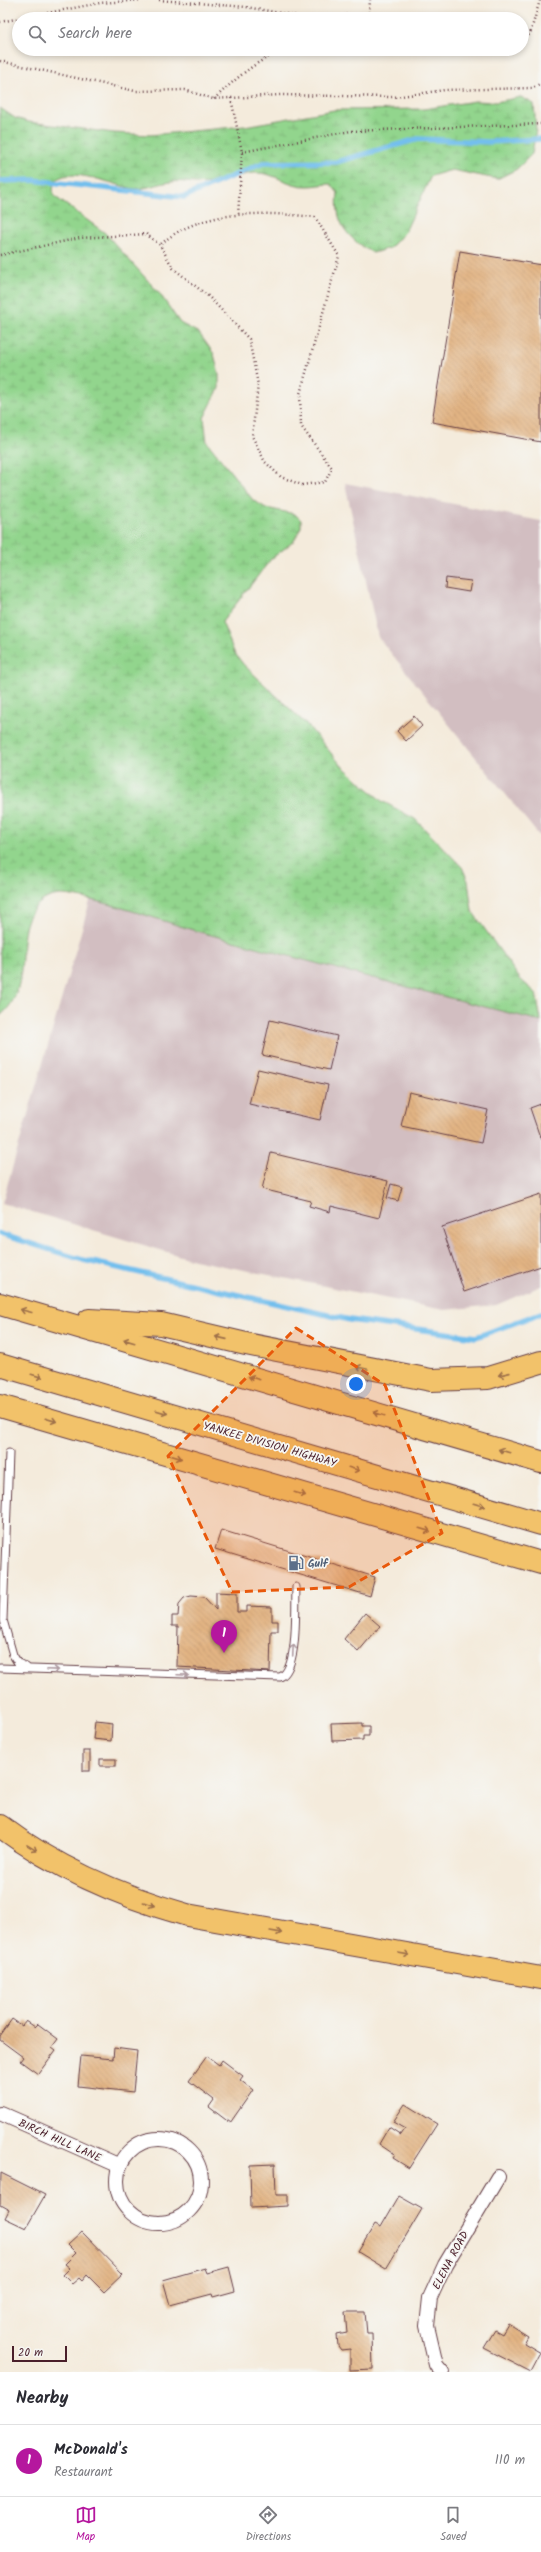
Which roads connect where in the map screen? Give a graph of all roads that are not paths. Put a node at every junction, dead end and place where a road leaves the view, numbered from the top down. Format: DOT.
graph roads {
  1 [pos="0,1304"];
  2 [pos="53,1318"];
  3 [pos="541,1362"];
  4 [pos="0,1365"];
  5 [pos="0,1406"];
  6 [pos="9,1453"];
  7 [pos="541,1462"];
  8 [pos="541,1524"];
  9 [pos="541,1563"];
  10 [pos="296,1587"];
  11 [pos="0,1668"];
  12 [pos="32,1669"];
  13 [pos="0,1826"];
  14 [pos="541,1978"];
  15 [pos="0,2113"];
  16 [pos="120,2166"];
  17 [pos="498,2177"];
  18 [pos="442,2372"];
  2 -- 1 [label="highway, one-way"];
  3 -- 2 [label="highway, one-way"];
  7 -- 2 [label="highway, one-way"];
  4 -- 8 [label="highway, YANKEE DIVISION HIGHWAY, one-way"];
  5 -- 9 [label="highway, one-way"];
  6 -- 12 [label="lane"];
  12 -- 10 [label="lane, one-way"];
  11 -- 12 [label="lane"];
  13 -- 14 [label="highway, one-way"];
  15 -- 16 [label="street, BIRCH HILL LANE"];
  16 -- 16 [label="street"];
  17 -- 18 [label="street, ELENA ROAD"];
}
